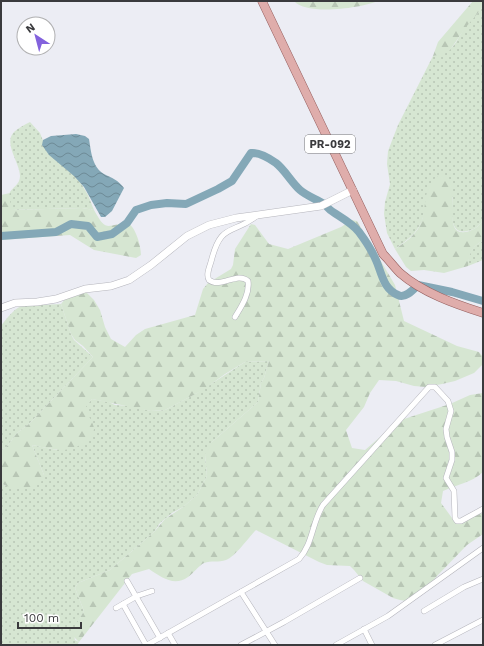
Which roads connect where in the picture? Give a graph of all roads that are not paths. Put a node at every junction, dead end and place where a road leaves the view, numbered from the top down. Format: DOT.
graph roads {
  1 [pos="262,1"];
  2 [pos="353,190"];
  3 [pos="259,215"];
  4 [pos="1,308"];
  5 [pos="483,313"];
  6 [pos="235,317"];
  7 [pos="483,509"];
  8 [pos="483,548"];
  9 [pos="360,578"];
  10 [pos="483,579"];
  11 [pos="127,581"];
  12 [pos="152,591"];
  13 [pos="241,592"];
  14 [pos="137,596"];
  15 [pos="123,604"];
  16 [pos="116,608"];
  17 [pos="424,611"];
  18 [pos="483,620"];
  19 [pos="364,629"];
  20 [pos="266,631"];
  21 [pos="168,633"];
  22 [pos="160,638"];
  23 [pos="146,645"];
  24 [pos="174,645"];
  25 [pos="241,645"];
  26 [pos="275,645"];
  27 [pos="336,645"];
  28 [pos="372,645"];
  29 [pos="435,645"];
  1 -- 2 [label="main road, PR-092"];
  2 -- 3 [label="street"];
  2 -- 5 [label="main road, PR-092"];
  3 -- 4 [label="street"];
  3 -- 6 [label="street"];
  7 -- 13 [label="street"];
  8 -- 19 [label="street"];
  9 -- 20 [label="street"];
  10 -- 17 [label="street"];
  11 -- 14 [label="street"];
  12 -- 14 [label="street"];
  13 -- 20 [label="street"];
  13 -- 21 [label="street"];
  14 -- 15 [label="street"];
  14 -- 22 [label="street"];
  15 -- 16 [label="street"];
  15 -- 23 [label="street"];
  18 -- 29 [label="street"];
  19 -- 27 [label="street"];
  19 -- 28 [label="street"];
  20 -- 25 [label="street"];
  20 -- 26 [label="street"];
  21 -- 22 [label="street"];
  21 -- 24 [label="street"];
  22 -- 23 [label="street"];
}
